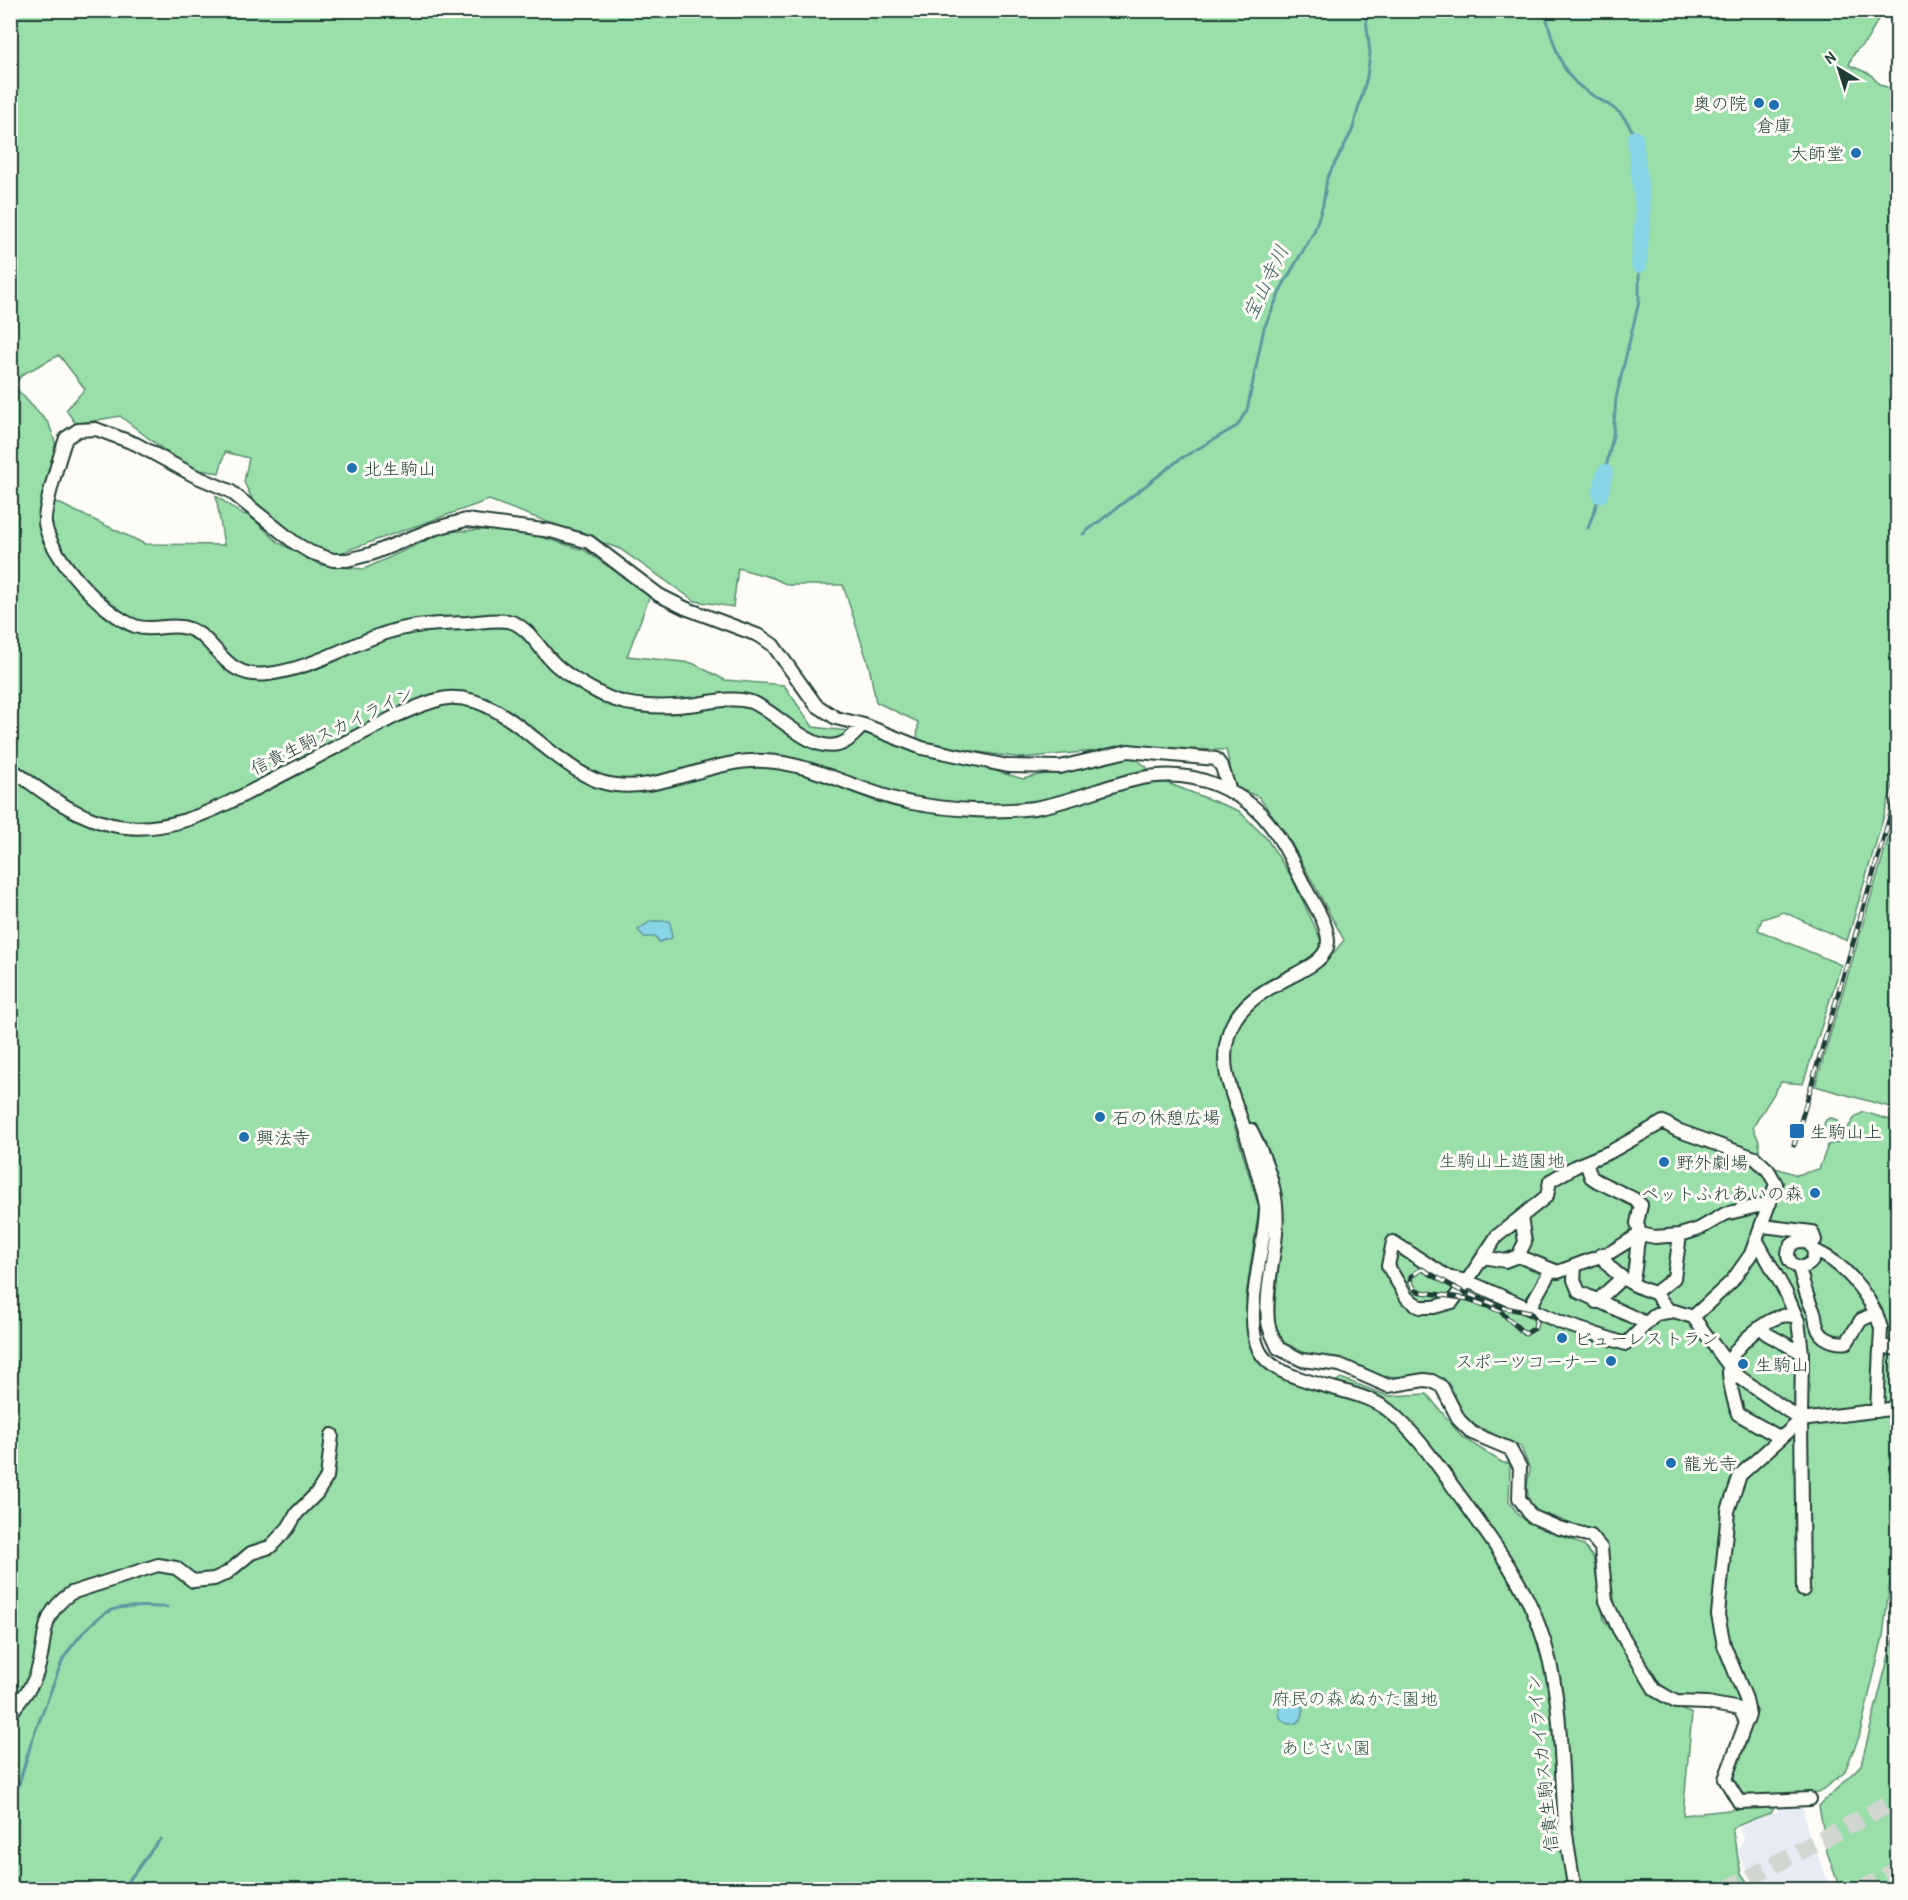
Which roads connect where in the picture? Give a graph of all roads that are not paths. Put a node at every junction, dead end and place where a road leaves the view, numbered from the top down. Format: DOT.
graph roads {
  1 [pos="864,725"];
  2 [pos="10,768"];
  3 [pos="1230,791"];
  4 [pos="1243,1124"];
  5 [pos="1586,1162"];
  6 [pos="1770,1203"];
  7 [pos="1521,1217"];
  8 [pos="1763,1226"];
  9 [pos="1640,1234"];
  10 [pos="1680,1235"];
  11 [pos="1757,1241"];
  12 [pos="1812,1247"];
  13 [pos="1601,1255"];
  14 [pos="1518,1256"];
  15 [pos="1484,1257"];
  16 [pos="1575,1267"];
  17 [pos="1799,1267"];
  18 [pos="1551,1270"];
  19 [pos="1627,1280"];
  20 [pos="1467,1281"];
  21 [pos="1655,1293"];
  22 [pos="1596,1302"];
  23 [pos="1530,1307"];
  24 [pos="1670,1312"];
  25 [pos="1876,1313"];
  26 [pos="1796,1316"];
  27 [pos="1693,1317"];
  28 [pos="1646,1323"];
  29 [pos="1762,1327"];
  30 [pos="1880,1346"];
  31 [pos="1898,1349"];
  32 [pos="1802,1353"];
  33 [pos="1729,1366"];
  34 [pos="1898,1402"];
  35 [pos="1877,1405"];
  36 [pos="1898,1408"];
  37 [pos="1801,1420"];
  38 [pos="332,1435"];
  39 [pos="1781,1438"];
  40 [pos="1803,1590"];
  41 [pos="10,1715"];
  42 [pos="1746,1722"];
  43 [pos="1810,1799"];
  44 [pos="1575,1890"];
  1 -- 1 [label="street"];
  1 -- 3 [label="street"];
  2 -- 3 [label="street, 信貴生駒スカイライン"];
  3 -- 4 [label="street, 信貴生駒スカイライン"];
  4 -- 42 [label="street"];
  4 -- 44 [label="street, 信貴生駒スカイライン"];
  5 -- 6 [label="street"];
  5 -- 7 [label="street"];
  5 -- 9 [label="street"];
  6 -- 8 [label="street"];
  6 -- 10 [label="street"];
  7 -- 14 [label="street"];
  7 -- 15 [label="street"];
  8 -- 11 [label="street"];
  8 -- 12 [label="street"];
  9 -- 10 [label="street"];
  9 -- 13 [label="street"];
  9 -- 19 [label="street"];
  10 -- 21 [label="street"];
  11 -- 26 [label="street"];
  11 -- 27 [label="street"];
  12 -- 17 [label="street"];
  12 -- 17 [label="street"];
  12 -- 25 [label="street"];
  13 -- 16 [label="street"];
  13 -- 19 [label="street"];
  14 -- 15 [label="street"];
  14 -- 18 [label="street"];
  15 -- 20 [label="street"];
  16 -- 18 [label="street"];
  16 -- 22 [label="street"];
  17 -- 25 [label="street"];
  18 -- 23 [label="street"];
  19 -- 21 [label="street"];
  19 -- 22 [label="street"];
  20 -- 20 [label="street"];
  20 -- 23 [label="street"];
  21 -- 24 [label="street"];
  22 -- 28 [label="street"];
  23 -- 28 [label="street"];
  24 -- 27 [label="street"];
  24 -- 28 [label="street"];
  25 -- 30 [label="street"];
  26 -- 29 [label="street"];
  26 -- 32 [label="street"];
  27 -- 33 [label="street"];
  29 -- 32 [label="street"];
  29 -- 33 [label="street"];
  30 -- 31 [label="street"];
  30 -- 35 [label="street"];
  32 -- 37 [label="street"];
  33 -- 37 [label="street"];
  33 -- 39 [label="street"];
  34 -- 35 [label="street"];
  35 -- 36 [label="street"];
  35 -- 37 [label="street"];
  37 -- 39 [label="street"];
  37 -- 40 [label="street"];
  38 -- 41 [label="street"];
  39 -- 42 [label="street"];
  42 -- 43 [label="street"];
}
